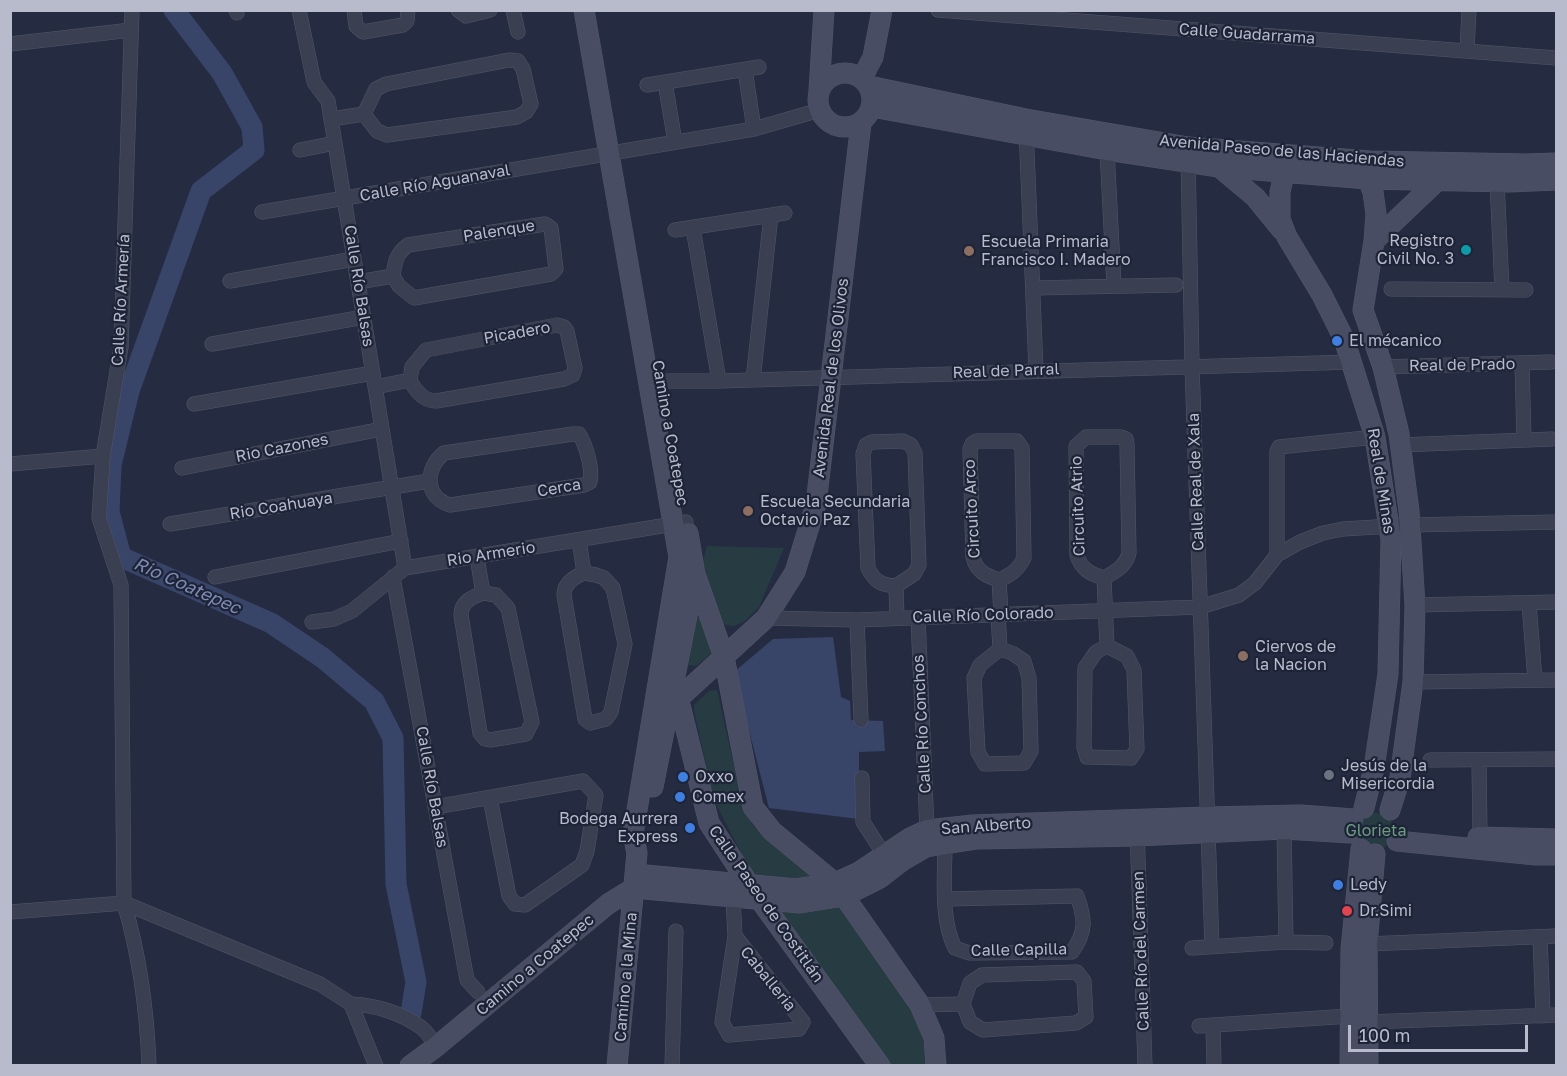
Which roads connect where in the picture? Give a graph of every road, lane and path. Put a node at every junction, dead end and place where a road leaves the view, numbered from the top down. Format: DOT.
graph roads {
  1 [pos="132,10"];
  2 [pos="299,10"];
  3 [pos="354,10"];
  4 [pos="408,10"];
  5 [pos="458,10"];
  6 [pos="490,10"];
  7 [pos="513,10"];
  8 [pos="584,10"];
  9 [pos="596,10"];
  10 [pos="824,10"];
  11 [pos="882,10"];
  12 [pos="938,10"];
  13 [pos="1469,10"];
  14 [pos="131,30"];
  15 [pos="518,32"];
  16 [pos="10,44"];
  17 [pos="1467,51"];
  18 [pos="1557,58"];
  19 [pos="759,67"];
  20 [pos="745,70"];
  21 [pos="665,82"];
  22 [pos="866,82"];
  23 [pos="647,86"];
  24 [pos="819,100"];
  25 [pos="364,114"];
  26 [pos="866,115"];
  27 [pos="331,118"];
  28 [pos="1027,128"];
  29 [pos="754,129"];
  30 [pos="675,142"];
  31 [pos="335,143"];
  32 [pos="300,150"];
  33 [pos="1107,150"];
  34 [pos="614,153"];
  35 [pos="1188,154"];
  36 [pos="1557,163"];
  37 [pos="1287,164"];
  38 [pos="1219,167"];
  39 [pos="1369,170"];
  40 [pos="1557,180"];
  41 [pos="1497,181"];
  42 [pos="1436,182"];
  43 [pos="344,198"];
  44 [pos="262,212"];
  45 [pos="693,228"];
  46 [pos="675,230"];
  47 [pos="1287,237"];
  48 [pos="1374,241"];
  49 [pos="354,259"];
  50 [pos="393,276"];
  51 [pos="230,281"];
  52 [pos="358,282"];
  53 [pos="1176,285"];
  54 [pos="1114,286"];
  55 [pos="1033,288"];
  56 [pos="1392,289"];
  57 [pos="1502,290"];
  58 [pos="1526,290"];
  59 [pos="364,317"];
  60 [pos="212,344"];
  61 [pos="1352,362"];
  62 [pos="1551,362"];
  63 [pos="1522,363"];
  64 [pos="1192,366"];
  65 [pos="1383,367"];
  66 [pos="1036,370"];
  67 [pos="832,377"];
  68 [pos="374,380"];
  69 [pos="410,380"];
  70 [pos="753,380"];
  71 [pos="661,381"];
  72 [pos="719,381"];
  73 [pos="194,404"];
  74 [pos="382,429"];
  75 [pos="1375,437"];
  76 [pos="1524,439"];
  77 [pos="1552,439"];
  78 [pos="1400,445"];
  79 [pos="104,456"];
  80 [pos="10,464"];
  81 [pos="182,468"];
  82 [pos="429,481"];
  83 [pos="392,488"];
  84 [pos="680,522"];
  85 [pos="1557,522"];
  86 [pos="170,524"];
  87 [pos="1409,525"];
  88 [pos="1388,527"];
  89 [pos="579,540"];
  90 [pos="401,541"];
  91 [pos="1277,555"];
  92 [pos="680,556"];
  93 [pos="477,557"];
  94 [pos="405,568"];
  95 [pos="584,573"];
  96 [pos="695,575"];
  97 [pos="215,577"];
  98 [pos="393,577"];
  99 [pos="1104,578"];
  100 [pos="999,580"];
  101 [pos="896,586"];
  102 [pos="483,593"];
  103 [pos="1557,602"];
  104 [pos="1529,603"];
  105 [pos="1415,605"];
  106 [pos="1200,607"];
  107 [pos="1105,610"];
  108 [pos="999,614"];
  109 [pos="918,617"];
  110 [pos="766,618"];
  111 [pos="897,618"];
  112 [pos="857,620"];
  113 [pos="312,622"];
  114 [pos="1107,646"];
  115 [pos="1000,650"];
  116 [pos="724,657"];
  117 [pos="662,660"];
  118 [pos="1534,680"];
  119 [pos="1557,680"];
  120 [pos="1413,682"];
  121 [pos="669,700"];
  122 [pos="861,720"];
  123 [pos="1557,759"];
  124 [pos="1430,760"];
  125 [pos="1479,760"];
  126 [pos="862,777"];
  127 [pos="490,798"];
  128 [pos="435,807"];
  129 [pos="1390,810"];
  130 [pos="1209,825"];
  131 [pos="1137,828"];
  132 [pos="1284,829"];
  133 [pos="927,830"];
  134 [pos="1361,833"];
  135 [pos="1398,835"];
  136 [pos="1480,837"];
  137 [pos="1557,839"];
  138 [pos="945,843"];
  139 [pos="1557,855"];
  140 [pos="885,856"];
  141 [pos="634,881"];
  142 [pos="840,890"];
  143 [pos="756,893"];
  144 [pos="733,898"];
  145 [pos="946,899"];
  146 [pos="124,903"];
  147 [pos="10,912"];
  148 [pos="675,931"];
  149 [pos="735,936"];
  150 [pos="1557,936"];
  151 [pos="1540,937"];
  152 [pos="1286,942"];
  153 [pos="1326,943"];
  154 [pos="1366,944"];
  155 [pos="1212,946"];
  156 [pos="1192,948"];
  157 [pos="478,992"];
  158 [pos="351,1004"];
  159 [pos="963,1004"];
  160 [pos="920,1005"];
  161 [pos="1550,1015"];
  162 [pos="1358,1019"];
  163 [pos="437,1046"];
  164 [pos="149,1065"];
  165 [pos="376,1065"];
  166 [pos="410,1065"];
  167 [pos="617,1065"];
  168 [pos="672,1065"];
  169 [pos="880,1065"];
  170 [pos="936,1065"];
  171 [pos="1145,1065"];
  172 [pos="1214,1065"];
  173 [pos="1350,1065"];
  174 [pos="1368,1065"];
  1 -- 14 [label="street, Calle Río Armería"];
  2 -- 27 [label="street, Calle Río Balsas"];
  3 -- 4 [label="street"];
  5 -- 6 [label="street"];
  7 -- 15 [label="street"];
  8 -- 34 [label="street, Camino a Coatepec"];
  9 -- 34 [label="street, Camino a Coatepec"];
  10 -- 24 [label="street"];
  11 -- 22 [label="street"];
  12 -- 17 [label="street, Calle Guadarrama"];
  13 -- 17 [label="street"];
  14 -- 16 [label="street"];
  14 -- 79 [label="street, Calle Río Armería"];
  17 -- 18 [label="street, Calle Guadarrama"];
  19 -- 20 [label="street"];
  20 -- 21 [label="street"];
  20 -- 29 [label="street"];
  21 -- 23 [label="street"];
  21 -- 30 [label="street"];
  22 -- 24 [label="street"];
  22 -- 26 [label="street"];
  22 -- 28 [label="street, Avenida Paseo de las Haciendas"];
  24 -- 26 [label="street"];
  24 -- 29 [label="street, Calle Río Aguanaval"];
  25 -- 25 [label="street"];
  25 -- 27 [label="street"];
  26 -- 28 [label="street, Avenida Paseo de las Haciendas"];
  26 -- 67 [label="street, Avenida Real de los Olivos"];
  27 -- 31 [label="street, Calle Río Balsas"];
  28 -- 33 [label="street, Avenida Paseo de las Haciendas"];
  28 -- 35 [label="street, Avenida Paseo de las Haciendas"];
  28 -- 55 [label="street"];
  29 -- 30 [label="street, Calle Río Aguanaval"];
  30 -- 34 [label="street, Calle Río Aguanaval"];
  31 -- 32 [label="street"];
  31 -- 43 [label="street, Calle Río Balsas"];
  33 -- 35 [label="street, Avenida Paseo de las Haciendas"];
  33 -- 54 [label="street"];
  34 -- 43 [label="street, Calle Río Aguanaval"];
  34 -- 71 [label="street, Camino a Coatepec"];
  34 -- 84 [label="street, Camino a Coatepec"];
  35 -- 37 [label="street, Avenida Paseo de las Haciendas"];
  35 -- 38 [label="street, Avenida Paseo de las Haciendas"];
  35 -- 64 [label="street, Calle Real de Xala"];
  36 -- 39 [label="street, Avenida Paseo de las Haciendas"];
  37 -- 38 [label="street, Avenida Paseo de las Haciendas"];
  37 -- 39 [label="street, Avenida Paseo de las Haciendas"];
  37 -- 47 [label="street, Real de Minas"];
  38 -- 47 [label="street"];
  39 -- 42 [label="street, Avenida Paseo de las Haciendas"];
  39 -- 48 [label="street, Real de Minas"];
  40 -- 41 [label="street, Avenida Paseo de las Haciendas"];
  41 -- 42 [label="street, Avenida Paseo de las Haciendas"];
  41 -- 57 [label="street"];
  42 -- 48 [label="street"];
  43 -- 44 [label="street, Calle Río Aguanaval"];
  43 -- 49 [label="street, Calle Río Balsas"];
  45 -- 46 [label="street"];
  45 -- 70 [label="street"];
  45 -- 72 [label="street"];
  47 -- 61 [label="street, Real de Minas"];
  48 -- 65 [label="street, Real de Minas"];
  49 -- 51 [label="street"];
  49 -- 52 [label="street, Calle Río Balsas"];
  50 -- 50 [label="street, Palenque"];
  50 -- 52 [label="street"];
  52 -- 59 [label="street, Calle Río Balsas"];
  53 -- 54 [label="street"];
  54 -- 55 [label="street"];
  55 -- 66 [label="street"];
  56 -- 57 [label="street"];
  57 -- 58 [label="street"];
  59 -- 60 [label="street"];
  59 -- 68 [label="street, Calle Río Balsas"];
  61 -- 64 [label="street, Real de Parral"];
  61 -- 75 [label="street, Real de Minas"];
  62 -- 63 [label="street"];
  63 -- 65 [label="street, Real de Prado"];
  63 -- 76 [label="street, Real de Prado"];
  64 -- 66 [label="street, Real de Parral"];
  64 -- 106 [label="street, Calle Real de Xala"];
  65 -- 78 [label="street, Real de Minas"];
  66 -- 67 [label="street, Real de Parral"];
  67 -- 70 [label="street, Real de Parral"];
  67 -- 110 [label="street, Avenida Real de los Olivos"];
  68 -- 69 [label="street"];
  68 -- 73 [label="street"];
  68 -- 74 [label="street, Calle Río Balsas"];
  69 -- 69 [label="street, Picadero"];
  70 -- 72 [label="street, Real de Parral"];
  71 -- 72 [label="street, Real de Parral"];
  71 -- 84 [label="street, Camino a Coatepec"];
  74 -- 81 [label="street, Rio Cazones"];
  74 -- 83 [label="street, Calle Río Balsas"];
  75 -- 88 [label="street, Real de Minas"];
  75 -- 91 [label="street"];
  76 -- 77 [label="street"];
  76 -- 78 [label="street"];
  78 -- 87 [label="street, Real de Minas"];
  79 -- 80 [label="street"];
  79 -- 146 [label="street, Calle Río Armería"];
  82 -- 82 [label="street, Cerca"];
  82 -- 83 [label="street"];
  83 -- 86 [label="street, Rio Coahuaya"];
  83 -- 90 [label="street, Calle Río Balsas"];
  84 -- 89 [label="street, Rio Armerio"];
  84 -- 92 [label="street, Camino a Coatepec"];
  84 -- 96 [label="street, Camino a Coatepec"];
  85 -- 87 [label="street"];
  87 -- 88 [label="street"];
  87 -- 105 [label="street, Real de Minas"];
  88 -- 91 [label="street"];
  88 -- 134 [label="street, Real de Minas"];
  89 -- 93 [label="street, Rio Armerio"];
  89 -- 95 [label="street"];
  90 -- 94 [label="street, Calle Río Balsas"];
  90 -- 97 [label="street"];
  91 -- 106 [label="street, Calle Río Colorado"];
  92 -- 96 [label="street"];
  92 -- 117 [label="street, Camino a Coatepec"];
  93 -- 94 [label="street, Rio Armerio"];
  93 -- 102 [label="street"];
  94 -- 98 [label="street, Rio Armerio"];
  95 -- 95 [label="street"];
  96 -- 116 [label="street"];
  96 -- 121 [label="street, Camino a Coatepec"];
  98 -- 113 [label="street, Rio Armerio"];
  98 -- 128 [label="street, Calle Río Balsas"];
  99 -- 99 [label="street, Circuito Atrio"];
  99 -- 107 [label="street"];
  100 -- 100 [label="street, Circuito Arco"];
  100 -- 108 [label="street"];
  101 -- 101 [label="street"];
  101 -- 111 [label="street"];
  102 -- 102 [label="street"];
  103 -- 104 [label="street"];
  104 -- 105 [label="street"];
  104 -- 118 [label="street"];
  105 -- 120 [label="street, Real de Minas"];
  106 -- 107 [label="street, Calle Río Colorado"];
  106 -- 130 [label="street, Calle Real de Xala"];
  107 -- 108 [label="street, Calle Río Colorado"];
  107 -- 114 [label="street"];
  108 -- 109 [label="street, Calle Río Colorado"];
  108 -- 115 [label="street"];
  109 -- 111 [label="street, Calle Río Colorado"];
  109 -- 133 [label="street, Calle Río Conchos"];
  110 -- 112 [label="street, Calle Río Colorado"];
  110 -- 116 [label="street, Avenida Real de los Olivos"];
  111 -- 112 [label="street, Calle Río Colorado"];
  112 -- 122 [label="street"];
  114 -- 114 [label="street"];
  115 -- 115 [label="street"];
  116 -- 121 [label="street, Avenida Real de los Olivos"];
  116 -- 142 [label="street"];
  117 -- 121 [label="street, Calle Paseo de Costitlán"];
  117 -- 121 [label="street, Camino a Coatepec"];
  118 -- 119 [label="street"];
  118 -- 120 [label="street"];
  120 -- 129 [label="street, Real de Minas"];
  121 -- 141 [label="street, Camino a Coatepec"];
  121 -- 143 [label="street, Calle Paseo de Costitlán"];
  123 -- 125 [label="street"];
  124 -- 125 [label="street"];
  125 -- 136 [label="street"];
  126 -- 140 [label="street"];
  127 -- 127 [label="street"];
  127 -- 128 [label="street"];
  128 -- 157 [label="street, Calle Río Balsas"];
  129 -- 134 [label="street"];
  129 -- 135 [label="street"];
  130 -- 131 [label="street, San Alberto"];
  130 -- 132 [label="street, San Alberto"];
  130 -- 134 [label="street, San Alberto"];
  130 -- 155 [label="street, Calle Real de Xala"];
  131 -- 133 [label="street, San Alberto"];
  131 -- 138 [label="street, San Alberto"];
  131 -- 171 [label="street, Calle Río del Carmen"];
  132 -- 134 [label="street, San Alberto"];
  132 -- 152 [label="street"];
  133 -- 140 [label="street, San Alberto"];
  134 -- 135 [label="street"];
  134 -- 154 [label="street"];
  134 -- 162 [label="street"];
  135 -- 136 [label="street"];
  135 -- 139 [label="street"];
  136 -- 137 [label="street"];
  138 -- 142 [label="street, San Alberto"];
  138 -- 145 [label="street"];
  140 -- 142 [label="street, San Alberto"];
  141 -- 143 [label="street, San Alberto"];
  141 -- 144 [label="street, San Alberto"];
  141 -- 163 [label="street, Camino a Coatepec"];
  141 -- 167 [label="street, Camino a la Mina"];
  142 -- 143 [label="street, San Alberto"];
  142 -- 160 [label="street"];
  143 -- 144 [label="street, San Alberto"];
  143 -- 169 [label="street, Calle Paseo de Costitlán"];
  144 -- 149 [label="street, Caballeria"];
  145 -- 145 [label="street, Calle Capilla"];
  146 -- 147 [label="street"];
  146 -- 158 [label="street"];
  146 -- 164 [label="street, Calle Río Armería"];
  148 -- 168 [label="street"];
  149 -- 149 [label="street, Caballeria"];
  150 -- 151 [label="street"];
  151 -- 154 [label="street"];
  151 -- 161 [label="street"];
  152 -- 153 [label="street"];
  152 -- 155 [label="street"];
  154 -- 162 [label="street"];
  155 -- 156 [label="street"];
  158 -- 163 [label="street"];
  158 -- 165 [label="street"];
  159 -- 159 [label="street"];
  159 -- 160 [label="street"];
  160 -- 170 [label="street"];
  161 -- 162 [label="street"];
  162 -- 172 [label="street"];
  162 -- 173 [label="street"];
  162 -- 174 [label="street"];
  163 -- 166 [label="street, Camino a Coatepec"];
}
